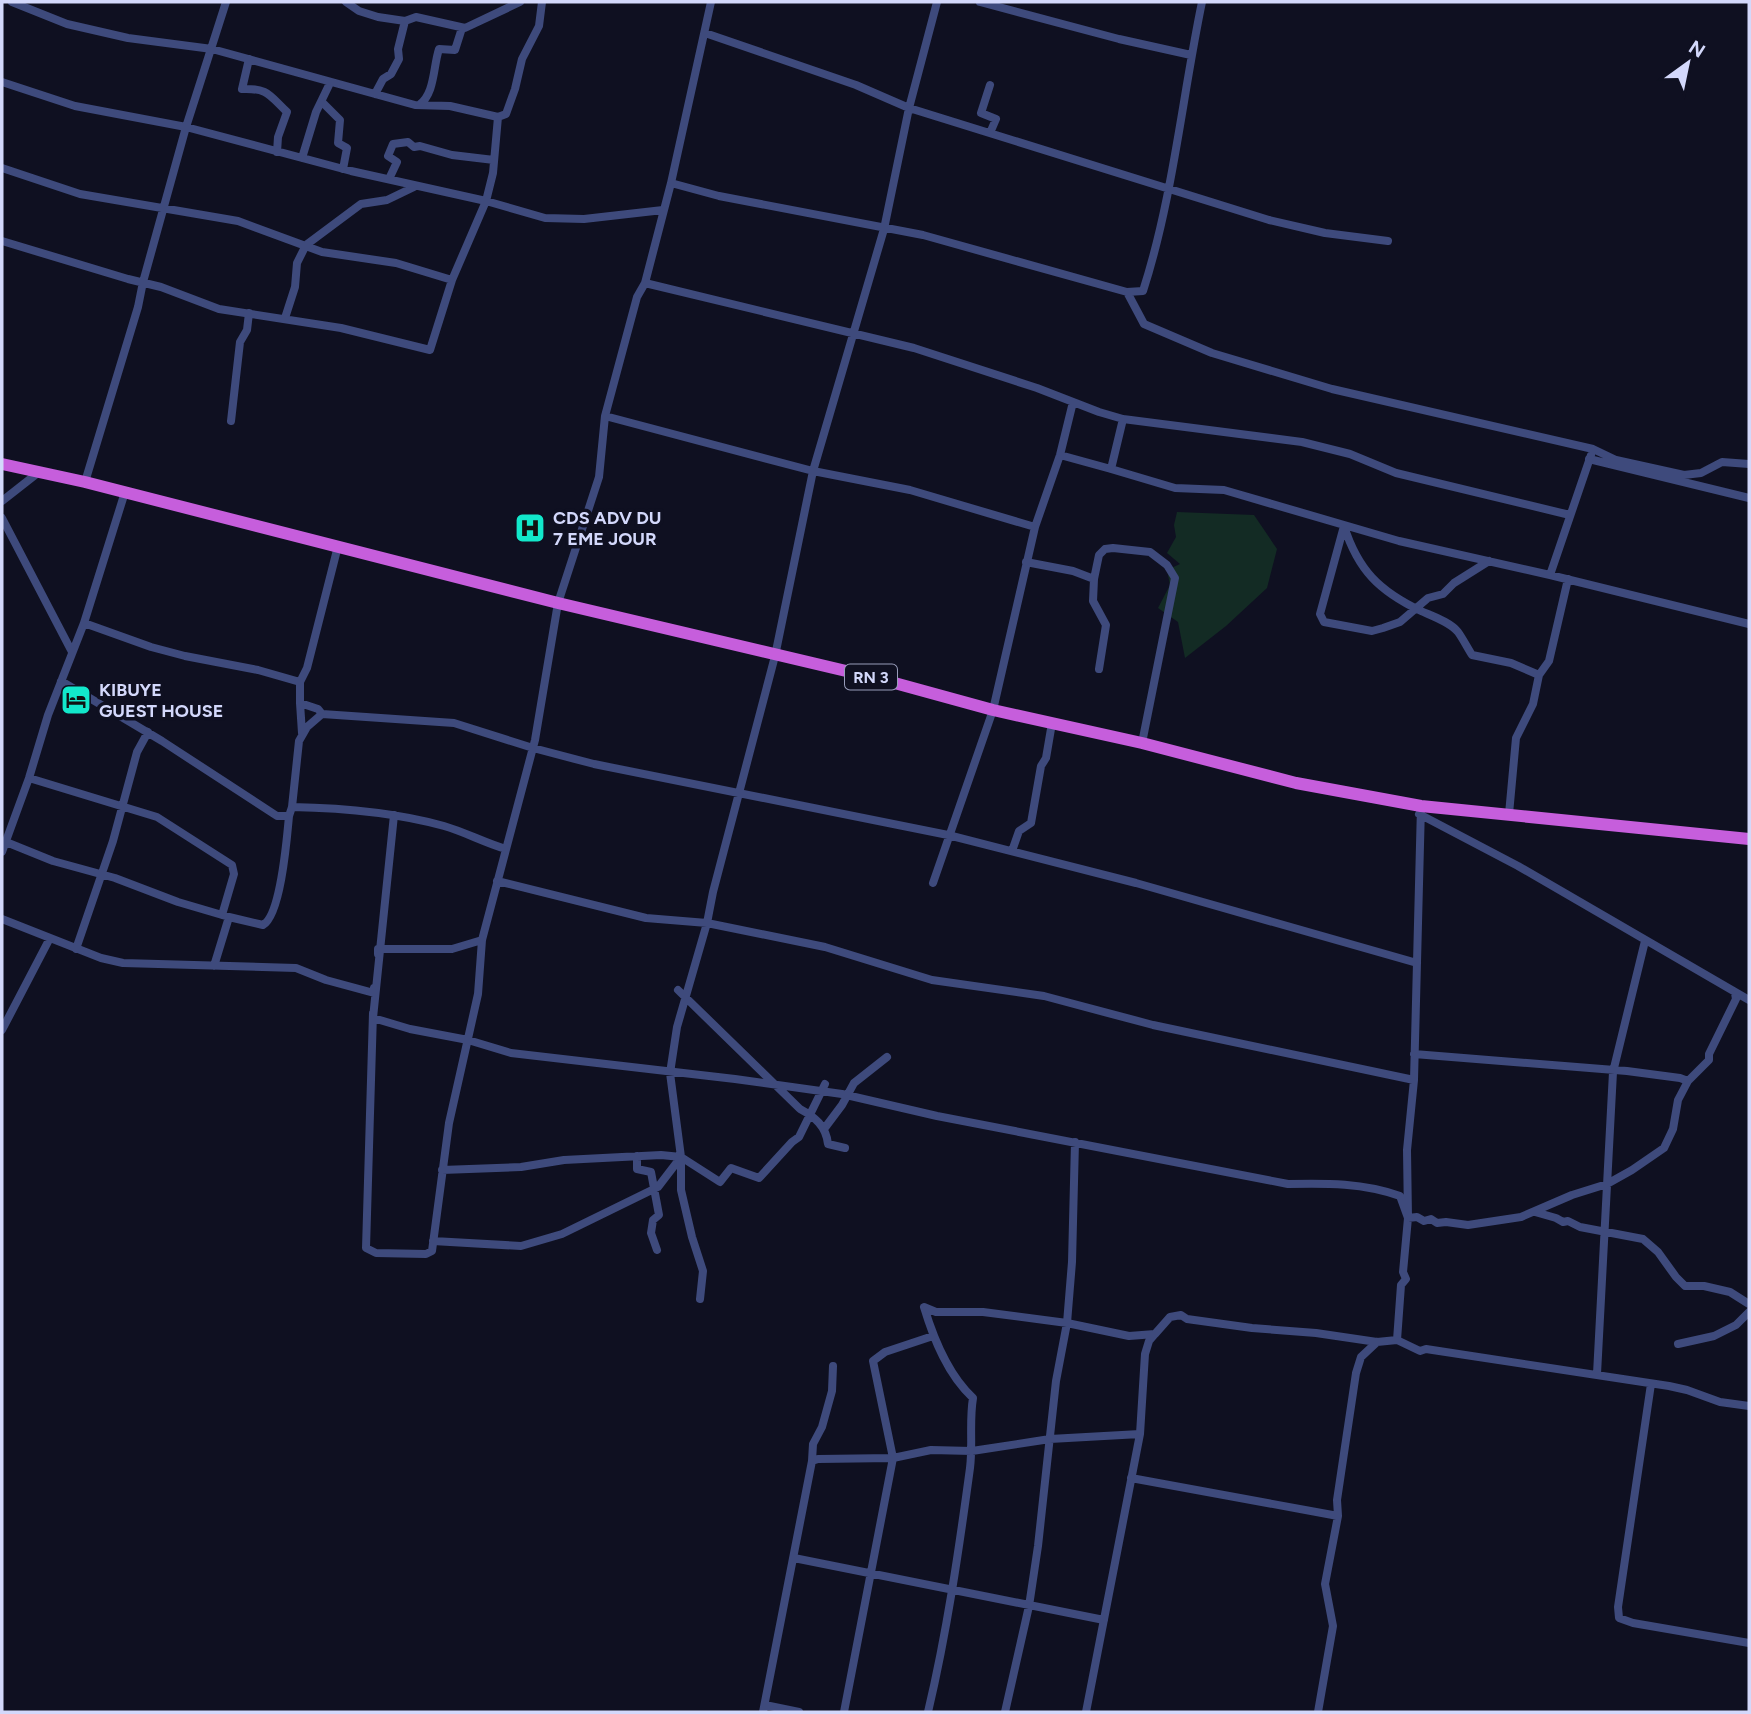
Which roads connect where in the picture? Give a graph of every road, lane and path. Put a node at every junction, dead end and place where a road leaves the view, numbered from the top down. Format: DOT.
graph roads {
  1 [pos="12,2"];
  2 [pos="226,2"];
  3 [pos="346,2"];
  4 [pos="520,2"];
  5 [pos="542,2"];
  6 [pos="711,2"];
  7 [pos="937,2"];
  8 [pos="980,2"];
  9 [pos="1202,2"];
  10 [pos="405,21"];
  11 [pos="462,28"];
  12 [pos="705,33"];
  13 [pos="212,49"];
  14 [pos="1191,55"];
  15 [pos="249,59"];
  16 [pos="2,82"];
  17 [pos="330,83"];
  18 [pos="990,85"];
  19 [pos="375,94"];
  20 [pos="322,102"];
  21 [pos="419,105"];
  22 [pos="909,108"];
  23 [pos="498,117"];
  24 [pos="186,127"];
  25 [pos="990,133"];
  26 [pos="277,152"];
  27 [pos="302,158"];
  28 [pos="494,160"];
  29 [pos="2,168"];
  30 [pos="343,169"];
  31 [pos="389,179"];
  32 [pos="671,183"];
  33 [pos="414,187"];
  34 [pos="1167,188"];
  35 [pos="486,201"];
  36 [pos="163,209"];
  37 [pos="663,210"];
  38 [pos="884,229"];
  39 [pos="2,241"];
  40 [pos="1388,241"];
  41 [pos="306,245"];
  42 [pos="452,280"];
  43 [pos="143,282"];
  44 [pos="645,282"];
  45 [pos="1127,292"];
  46 [pos="249,313"];
  47 [pos="285,318"];
  48 [pos="853,333"];
  49 [pos="1073,402"];
  50 [pos="605,416"];
  51 [pos="1123,419"];
  52 [pos="231,421"];
  53 [pos="1593,449"];
  54 [pos="1060,455"];
  55 [pos="1589,459"];
  56 [pos="2,464"];
  57 [pos="1749,464"];
  58 [pos="1111,469"];
  59 [pos="813,471"];
  60 [pos="39,472"];
  61 [pos="85,482"];
  62 [pos="125,492"];
  63 [pos="1749,498"];
  64 [pos="2,501"];
  65 [pos="1570,515"];
  66 [pos="2,518"];
  67 [pos="1344,526"];
  68 [pos="1035,527"];
  69 [pos="338,546"];
  70 [pos="1489,561"];
  71 [pos="1026,562"];
  72 [pos="1550,575"];
  73 [pos="1094,579"];
  74 [pos="1568,579"];
  75 [pos="558,603"];
  76 [pos="1416,608"];
  77 [pos="84,623"];
  78 [pos="1749,624"];
  79 [pos="72,652"];
  80 [pos="775,656"];
  81 [pos="1099,669"];
  82 [pos="1539,675"];
  83 [pos="61,681"];
  84 [pos="300,682"];
  85 [pos="300,703"];
  86 [pos="993,710"];
  87 [pos="322,713"];
  88 [pos="1052,723"];
  89 [pos="148,732"];
  90 [pos="302,733"];
  91 [pos="1142,743"];
  92 [pos="533,748"];
  93 [pos="29,778"];
  94 [pos="739,792"];
  95 [pos="122,805"];
  96 [pos="1420,810"];
  97 [pos="290,812"];
  98 [pos="1509,814"];
  99 [pos="394,815"];
  100 [pos="948,835"];
  101 [pos="1749,839"];
  102 [pos="6,842"];
  103 [pos="506,849"];
  104 [pos="1012,851"];
  105 [pos="2,852"];
  106 [pos="101,874"];
  107 [pos="497,881"];
  108 [pos="933,883"];
  109 [pos="225,916"];
  110 [pos="2,919"];
  111 [pos="707,923"];
  112 [pos="50,939"];
  113 [pos="482,940"];
  114 [pos="1645,941"];
  115 [pos="76,949"];
  116 [pos="378,949"];
  117 [pos="1417,962"];
  118 [pos="214,966"];
  119 [pos="678,990"];
  120 [pos="374,993"];
  121 [pos="1735,993"];
  122 [pos="685,998"];
  123 [pos="1749,1000"];
  124 [pos="373,1018"];
  125 [pos="2,1030"];
  126 [pos="468,1040"];
  127 [pos="1414,1054"];
  128 [pos="887,1057"];
  129 [pos="1614,1072"];
  130 [pos="670,1073"];
  131 [pos="1414,1080"];
  132 [pos="1688,1081"];
  133 [pos="776,1085"];
  134 [pos="823,1088"];
  135 [pos="847,1096"];
  136 [pos="810,1114"];
  137 [pos="824,1129"];
  138 [pos="1075,1142"];
  139 [pos="845,1148"];
  140 [pos="637,1156"];
  141 [pos="681,1157"];
  142 [pos="442,1170"];
  143 [pos="1607,1184"];
  144 [pos="656,1188"];
  145 [pos="1535,1212"];
  146 [pos="1408,1218"];
  147 [pos="1605,1231"];
  148 [pos="433,1241"];
  149 [pos="657,1250"];
  150 [pos="699,1299"];
  151 [pos="1749,1304"];
  152 [pos="1749,1311"];
  153 [pos="1067,1322"];
  154 [pos="1155,1334"];
  155 [pos="933,1336"];
  156 [pos="1397,1340"];
  157 [pos="1377,1342"];
  158 [pos="1678,1344"];
  159 [pos="832,1366"];
  160 [pos="1597,1374"];
  161 [pos="1651,1384"];
  162 [pos="1749,1406"];
  163 [pos="1140,1434"];
  164 [pos="1050,1439"];
  165 [pos="972,1451"];
  166 [pos="893,1458"];
  167 [pos="813,1461"];
  168 [pos="1131,1478"];
  169 [pos="1338,1516"];
  170 [pos="794,1558"];
  171 [pos="871,1572"];
  172 [pos="951,1588"];
  173 [pos="1029,1606"];
  174 [pos="1104,1620"];
  175 [pos="1749,1643"];
  176 [pos="764,1709"];
  177 [pos="799,1712"];
  178 [pos="844,1712"];
  179 [pos="928,1712"];
  180 [pos="1005,1712"];
  181 [pos="1086,1712"];
  182 [pos="1318,1712"];
  1 -- 13 [label="street"];
  2 -- 13 [label="street"];
  3 -- 10 [label="street"];
  4 -- 11 [label="street"];
  5 -- 23 [label="street"];
  6 -- 12 [label="street"];
  7 -- 22 [label="street"];
  8 -- 14 [label="street"];
  9 -- 14 [label="street"];
  10 -- 11 [label="street"];
  10 -- 19 [label="street"];
  11 -- 21 [label="street"];
  12 -- 22 [label="street"];
  12 -- 32 [label="street"];
  13 -- 15 [label="street"];
  13 -- 24 [label="street"];
  14 -- 34 [label="street"];
  15 -- 17 [label="street"];
  15 -- 26 [label="street"];
  16 -- 24 [label="street"];
  17 -- 19 [label="street"];
  17 -- 20 [label="street"];
  18 -- 25 [label="street"];
  19 -- 21 [label="street"];
  20 -- 27 [label="street"];
  20 -- 30 [label="street"];
  21 -- 23 [label="street"];
  22 -- 25 [label="street"];
  22 -- 38 [label="street"];
  23 -- 28 [label="street"];
  24 -- 26 [label="street"];
  24 -- 36 [label="street"];
  25 -- 34 [label="street"];
  26 -- 27 [label="street"];
  27 -- 30 [label="street"];
  28 -- 31 [label="street"];
  28 -- 35 [label="street"];
  29 -- 36 [label="street"];
  30 -- 31 [label="street"];
  31 -- 33 [label="street"];
  32 -- 37 [label="street"];
  32 -- 38 [label="street"];
  33 -- 35 [label="street"];
  33 -- 41 [label="street"];
  34 -- 40 [label="street"];
  34 -- 45 [label="street"];
  35 -- 37 [label="street"];
  35 -- 42 [label="street"];
  36 -- 41 [label="street"];
  36 -- 43 [label="street"];
  37 -- 44 [label="street"];
  38 -- 45 [label="street"];
  38 -- 48 [label="street"];
  39 -- 43 [label="street"];
  41 -- 42 [label="street"];
  41 -- 47 [label="street"];
  42 -- 47 [label="street"];
  43 -- 46 [label="street"];
  43 -- 61 [label="street"];
  44 -- 48 [label="street"];
  44 -- 50 [label="street"];
  45 -- 53 [label="street"];
  46 -- 47 [label="street"];
  46 -- 52 [label="street"];
  48 -- 49 [label="street"];
  48 -- 59 [label="street"];
  49 -- 51 [label="street"];
  49 -- 54 [label="street"];
  50 -- 59 [label="street"];
  50 -- 75 [label="street"];
  51 -- 58 [label="street"];
  51 -- 65 [label="street"];
  53 -- 55 [label="street"];
  53 -- 57 [label="street"];
  54 -- 58 [label="street"];
  54 -- 68 [label="street"];
  55 -- 63 [label="street"];
  55 -- 65 [label="street"];
  56 -- 60 [label="highway, RN 3"];
  58 -- 67 [label="street"];
  59 -- 68 [label="street"];
  59 -- 80 [label="street"];
  60 -- 61 [label="highway, RN 3"];
  60 -- 64 [label="street"];
  61 -- 62 [label="highway, RN 3"];
  62 -- 69 [label="highway, RN 3"];
  62 -- 77 [label="street"];
  65 -- 72 [label="street"];
  66 -- 79 [label="street"];
  67 -- 70 [label="street"];
  67 -- 76 [label="street"];
  67 -- 76 [label="street"];
  68 -- 71 [label="street"];
  69 -- 75 [label="highway, RN 3"];
  69 -- 84 [label="street"];
  70 -- 72 [label="street"];
  70 -- 76 [label="street"];
  71 -- 73 [label="street"];
  71 -- 86 [label="street"];
  72 -- 74 [label="street"];
  73 -- 81 [label="street"];
  73 -- 91 [label="street"];
  74 -- 78 [label="street"];
  74 -- 82 [label="street"];
  75 -- 80 [label="highway, RN 3"];
  75 -- 92 [label="street"];
  76 -- 82 [label="street"];
  77 -- 79 [label="street"];
  77 -- 84 [label="street"];
  79 -- 83 [label="street"];
  80 -- 86 [label="highway, RN 3"];
  80 -- 94 [label="street"];
  82 -- 98 [label="street"];
  83 -- 89 [label="street"];
  83 -- 93 [label="street"];
  84 -- 85 [label="street"];
  85 -- 87 [label="street"];
  85 -- 90 [label="street"];
  86 -- 88 [label="highway, RN 3"];
  86 -- 100 [label="street"];
  87 -- 90 [label="street"];
  87 -- 92 [label="street"];
  88 -- 91 [label="highway, RN 3"];
  88 -- 104 [label="street"];
  89 -- 95 [label="street"];
  89 -- 97 [label="street"];
  90 -- 97 [label="street"];
  91 -- 96 [label="highway, RN 3"];
  92 -- 94 [label="street"];
  92 -- 103 [label="street"];
  93 -- 95 [label="street"];
  93 -- 102 [label="street"];
  94 -- 100 [label="street"];
  94 -- 111 [label="street"];
  95 -- 106 [label="street"];
  95 -- 109 [label="street"];
  96 -- 98 [label="highway, RN 3"];
  96 -- 114 [label="street"];
  96 -- 117 [label="street"];
  97 -- 99 [label="street"];
  97 -- 109 [label="street"];
  98 -- 101 [label="highway, RN 3"];
  99 -- 103 [label="street"];
  99 -- 116 [label="street"];
  100 -- 104 [label="street"];
  100 -- 108 [label="street"];
  102 -- 105 [label="street"];
  102 -- 106 [label="street"];
  103 -- 107 [label="street"];
  104 -- 117 [label="street"];
  106 -- 109 [label="street"];
  106 -- 115 [label="street"];
  107 -- 111 [label="street"];
  107 -- 113 [label="street"];
  109 -- 118 [label="street"];
  110 -- 112 [label="street"];
  111 -- 122 [label="street"];
  111 -- 131 [label="street"];
  112 -- 115 [label="street"];
  112 -- 125 [label="street"];
  113 -- 116 [label="street"];
  113 -- 126 [label="street"];
  114 -- 121 [label="street"];
  114 -- 129 [label="street"];
  115 -- 118 [label="street"];
  116 -- 120 [label="street"];
  116 -- 124 [label="street"];
  117 -- 127 [label="street"];
  118 -- 120 [label="street"];
  119 -- 122 [label="street"];
  120 -- 124 [label="street"];
  121 -- 123 [label="street"];
  121 -- 132 [label="street"];
  122 -- 130 [label="street"];
  122 -- 133 [label="street"];
  124 -- 126 [label="street"];
  124 -- 148 [label="street"];
  126 -- 130 [label="street"];
  126 -- 142 [label="street"];
  127 -- 129 [label="street"];
  127 -- 131 [label="street"];
  128 -- 135 [label="street"];
  129 -- 132 [label="street"];
  129 -- 143 [label="street"];
  130 -- 133 [label="street"];
  130 -- 141 [label="street"];
  131 -- 146 [label="street"];
  132 -- 143 [label="street"];
  133 -- 134 [label="street"];
  133 -- 136 [label="street"];
  134 -- 135 [label="street"];
  134 -- 136 [label="street"];
  135 -- 137 [label="street"];
  135 -- 138 [label="street"];
  136 -- 137 [label="street"];
  136 -- 141 [label="street"];
  137 -- 139 [label="street"];
  138 -- 146 [label="street"];
  138 -- 153 [label="street"];
  140 -- 141 [label="street"];
  140 -- 142 [label="street"];
  140 -- 144 [label="street"];
  141 -- 144 [label="street"];
  141 -- 150 [label="street"];
  142 -- 148 [label="street"];
  143 -- 145 [label="street"];
  143 -- 147 [label="street"];
  144 -- 148 [label="street"];
  144 -- 149 [label="street"];
  145 -- 146 [label="street"];
  145 -- 147 [label="street"];
  146 -- 156 [label="street"];
  147 -- 151 [label="street"];
  147 -- 160 [label="street"];
  152 -- 158 [label="street"];
  153 -- 154 [label="street"];
  153 -- 155 [label="street"];
  153 -- 164 [label="street"];
  154 -- 157 [label="street"];
  154 -- 163 [label="street"];
  155 -- 165 [label="street"];
  155 -- 166 [label="street"];
  156 -- 157 [label="street"];
  156 -- 160 [label="street"];
  157 -- 169 [label="street"];
  159 -- 167 [label="street"];
  160 -- 161 [label="street"];
  161 -- 162 [label="street"];
  161 -- 175 [label="street"];
  163 -- 164 [label="street"];
  163 -- 168 [label="street"];
  164 -- 165 [label="street"];
  164 -- 173 [label="street"];
  165 -- 166 [label="street"];
  165 -- 172 [label="street"];
  166 -- 167 [label="street"];
  166 -- 171 [label="street"];
  167 -- 170 [label="street"];
  168 -- 169 [label="street"];
  168 -- 174 [label="street"];
  169 -- 182 [label="street"];
  170 -- 171 [label="street"];
  170 -- 176 [label="street"];
  171 -- 172 [label="street"];
  171 -- 178 [label="street"];
  172 -- 173 [label="street"];
  172 -- 179 [label="street"];
  173 -- 174 [label="street"];
  173 -- 180 [label="street"];
  174 -- 181 [label="street"];
  176 -- 177 [label="street"];
}
